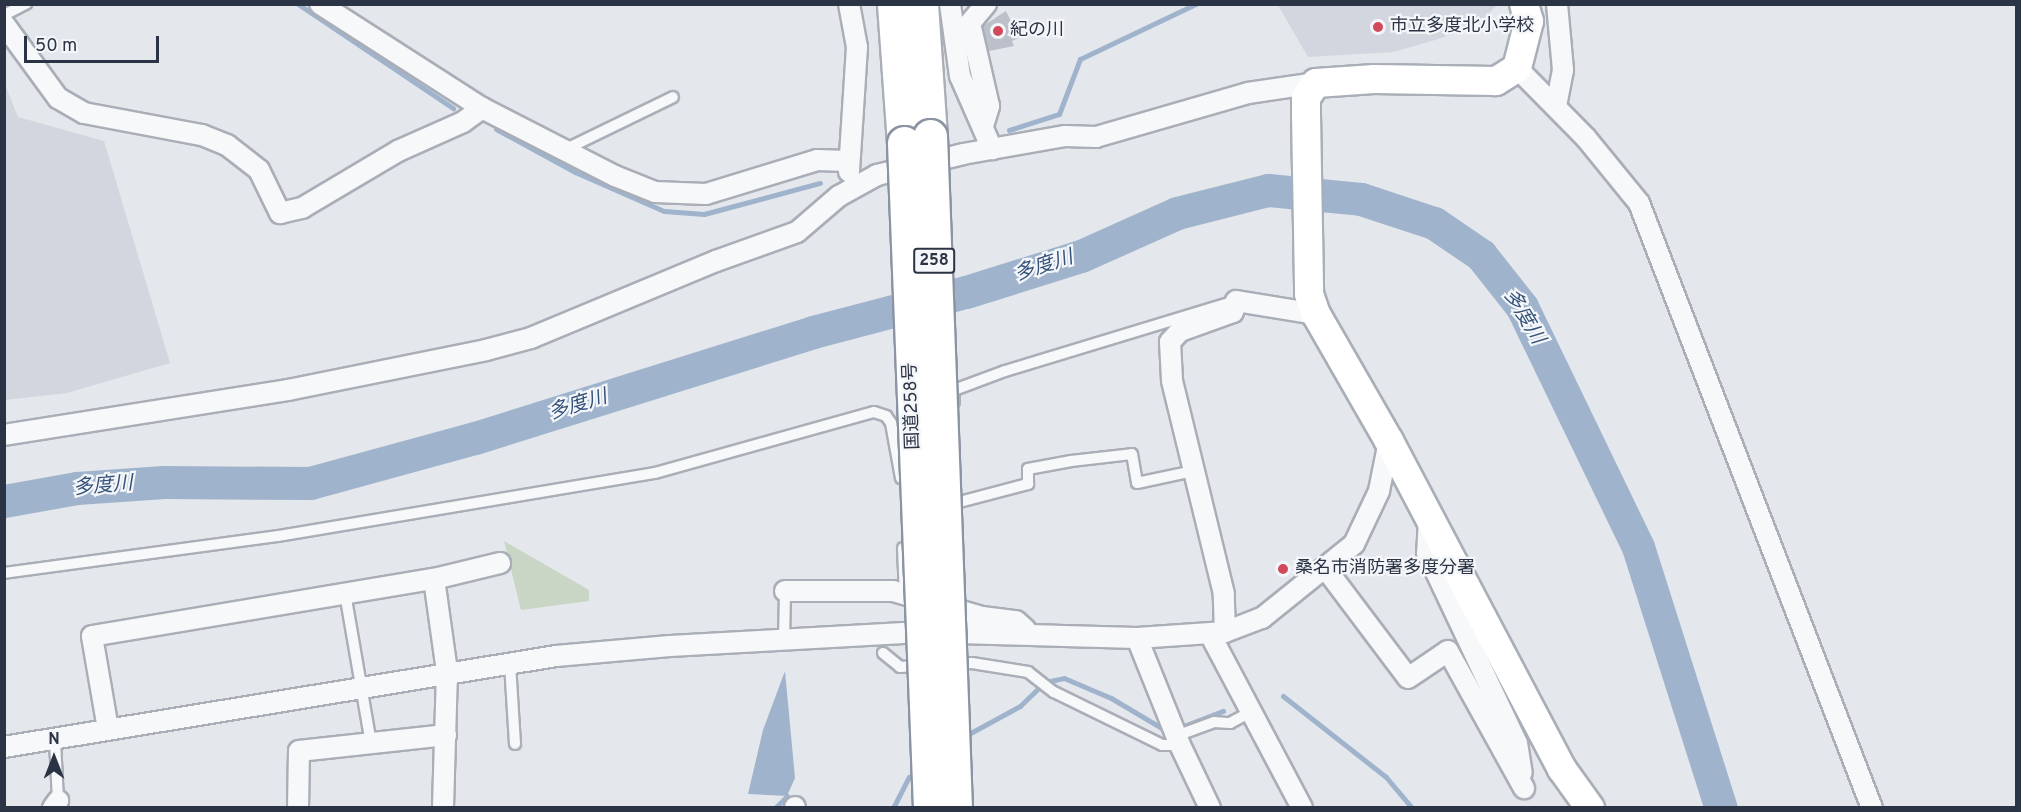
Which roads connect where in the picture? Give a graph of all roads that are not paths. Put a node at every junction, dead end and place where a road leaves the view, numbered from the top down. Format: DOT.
graph roads {
  1 [pos="26,4"];
  2 [pos="320,4"];
  3 [pos="849,4"];
  4 [pos="894,4"];
  5 [pos="921,4"];
  6 [pos="950,4"];
  7 [pos="986,4"];
  8 [pos="1524,4"];
  9 [pos="1557,4"];
  10 [pos="4,15"];
  11 [pos="4,24"];
  12 [pos="1517,68"];
  13 [pos="1316,83"];
  14 [pos="673,97"];
  15 [pos="1556,106"];
  16 [pos="482,108"];
  17 [pos="983,126"];
  18 [pos="917,139"];
  19 [pos="992,149"];
  20 [pos="564,150"];
  21 [pos="848,161"];
  22 [pos="853,186"];
  23 [pos="1236,301"];
  24 [pos="1312,304"];
  25 [pos="955,412"];
  26 [pos="4,435"];
  27 [pos="1389,441"];
  28 [pos="953,465"];
  29 [pos="901,466"];
  30 [pos="1193,471"];
  31 [pos="901,486"];
  32 [pos="902,516"];
  33 [pos="1429,516"];
  34 [pos="903,539"];
  35 [pos="500,563"];
  36 [pos="1326,569"];
  37 [pos="4,573"];
  38 [pos="434,579"];
  39 [pos="784,591"];
  40 [pos="345,593"];
  41 [pos="905,596"];
  42 [pos="934,632"];
  43 [pos="1218,633"];
  44 [pos="1031,634"];
  45 [pos="1137,638"];
  46 [pos="784,640"];
  47 [pos="883,653"];
  48 [pos="510,664"];
  49 [pos="447,672"];
  50 [pos="361,687"];
  51 [pos="1251,711"];
  52 [pos="108,729"];
  53 [pos="447,735"];
  54 [pos="55,741"];
  55 [pos="1178,741"];
  56 [pos="370,743"];
  57 [pos="515,744"];
  58 [pos="4,747"];
  59 [pos="56,804"];
  60 [pos="298,807"];
  61 [pos="443,807"];
  62 [pos="930,807"];
  63 [pos="955,807"];
  64 [pos="1210,807"];
  65 [pos="1302,807"];
  66 [pos="1590,807"];
  67 [pos="1872,807"];
  1 -- 10 [label="lane"];
  2 -- 16 [label="street"];
  3 -- 21 [label="street"];
  4 -- 18 [label="highway, 国道258号 / 258"];
  5 -- 18 [label="highway, 国道258号 / 258"];
  6 -- 17 [label="street"];
  7 -- 17 [label="street"];
  8 -- 12 [label="street"];
  9 -- 15 [label="street"];
  11 -- 16 [label="street"];
  12 -- 13 [label="street"];
  12 -- 15 [label="street"];
  13 -- 19 [label="street"];
  13 -- 24 [label="street"];
  14 -- 20 [label="lane"];
  15 -- 67 [label="street"];
  16 -- 20 [label="street"];
  17 -- 19 [label="street"];
  18 -- 42 [label="highway, 国道258号 / 258, bridge"];
  19 -- 22 [label="street"];
  20 -- 21 [label="street"];
  21 -- 22 [label="street"];
  22 -- 26 [label="street"];
  23 -- 24 [label="street"];
  23 -- 25 [label="lane"];
  23 -- 30 [label="street"];
  24 -- 27 [label="street"];
  27 -- 33 [label="street"];
  27 -- 36 [label="street"];
  28 -- 29 [label="lane"];
  29 -- 31 [label="lane"];
  29 -- 37 [label="lane"];
  30 -- 32 [label="lane"];
  30 -- 43 [label="street"];
  33 -- 36 [label="street"];
  33 -- 66 [label="street"];
  34 -- 41 [label="lane"];
  35 -- 38 [label="street"];
  36 -- 43 [label="street"];
  38 -- 40 [label="street"];
  38 -- 49 [label="street"];
  39 -- 41 [label="street"];
  39 -- 46 [label="lane"];
  40 -- 50 [label="lane"];
  40 -- 52 [label="street"];
  41 -- 44 [label="street"];
  42 -- 44 [label="street"];
  42 -- 46 [label="street"];
  42 -- 62 [label="highway, 国道258号 / 258, bridge"];
  42 -- 63 [label="highway, 国道258号 / 258, bridge"];
  43 -- 45 [label="street"];
  43 -- 51 [label="street"];
  44 -- 45 [label="street"];
  45 -- 55 [label="street"];
  46 -- 48 [label="street"];
  47 -- 55 [label="lane"];
  48 -- 49 [label="street"];
  48 -- 57 [label="lane"];
  49 -- 50 [label="street"];
  49 -- 53 [label="street"];
  50 -- 52 [label="street"];
  50 -- 56 [label="lane"];
  51 -- 55 [label="lane"];
  51 -- 65 [label="street"];
  52 -- 54 [label="street"];
  53 -- 56 [label="street"];
  53 -- 61 [label="street"];
  54 -- 58 [label="street"];
  54 -- 59 [label="lane"];
  55 -- 64 [label="street"];
  56 -- 60 [label="street"];
}
